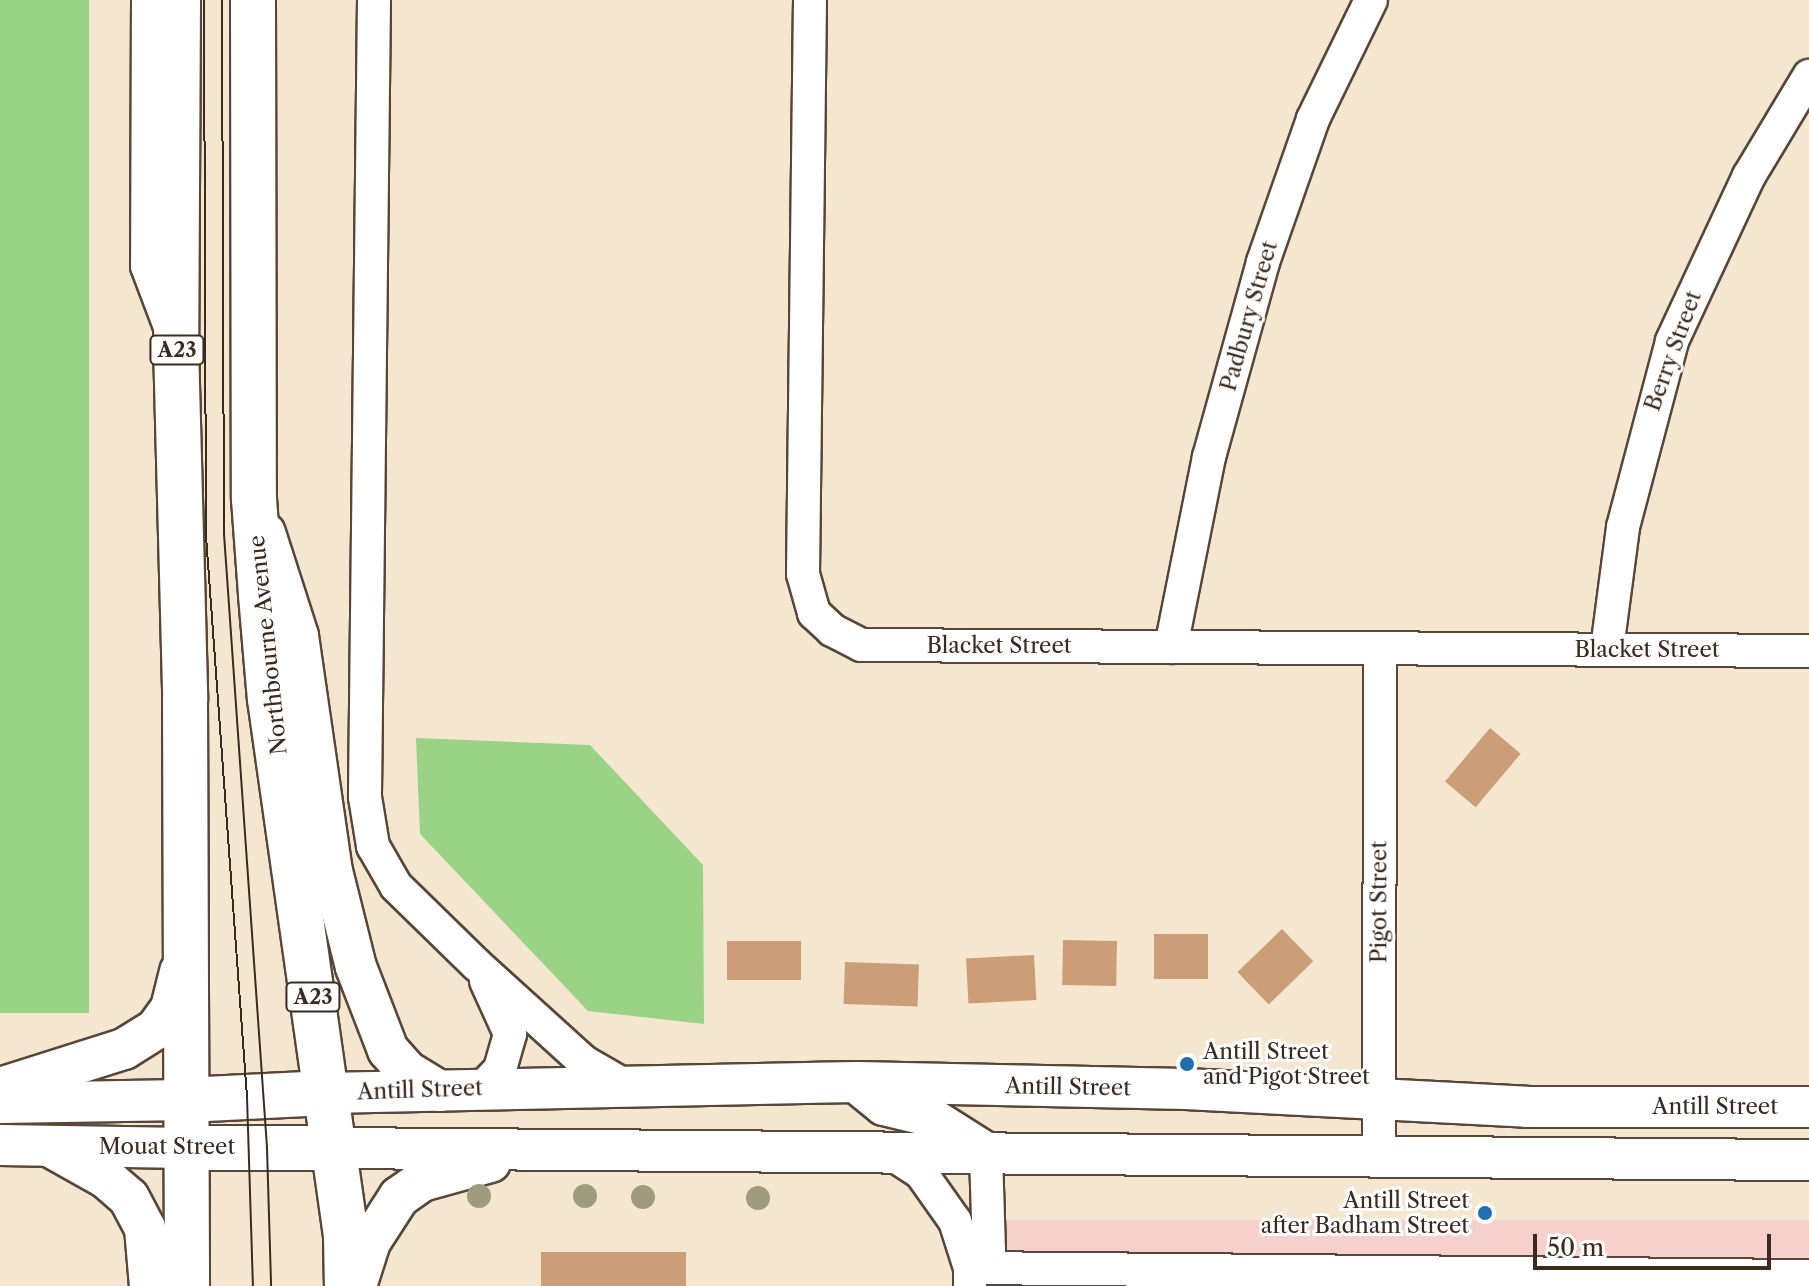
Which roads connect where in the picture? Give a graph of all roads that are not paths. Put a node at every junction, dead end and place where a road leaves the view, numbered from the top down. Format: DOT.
graph roads {
  1 [pos="148,0"];
  2 [pos="178,0"];
  3 [pos="253,0"];
  4 [pos="374,0"];
  5 [pos="810,0"];
  6 [pos="1371,0"];
  7 [pos="1809,76"];
  8 [pos="176,345"];
  9 [pos="254,499"];
  10 [pos="1171,647"];
  11 [pos="1380,648"];
  12 [pos="1607,649"];
  13 [pos="1809,651"];
  14 [pos="184,950"];
  15 [pos="476,964"];
  16 [pos="857,1082"];
  17 [pos="626,1086"];
  18 [pos="0,1088"];
  19 [pos="481,1089"];
  20 [pos="440,1091"];
  21 [pos="326,1093"];
  22 [pos="1379,1099"];
  23 [pos="186,1100"];
  24 [pos="0,1103"];
  25 [pos="1809,1107"];
  26 [pos="0,1145"];
  27 [pos="49,1146"];
  28 [pos="187,1148"];
  29 [pos="333,1148"];
  30 [pos="537,1150"];
  31 [pos="986,1153"];
  32 [pos="892,1154"];
  33 [pos="1379,1156"];
  34 [pos="1809,1160"];
  35 [pos="1809,1276"];
  36 [pos="970,1277"];
  37 [pos="1529,1279"];
  38 [pos="150,1286"];
  39 [pos="187,1286"];
  40 [pos="347,1286"];
  41 [pos="356,1286"];
  1 -- 8 [label="street"];
  2 -- 8 [label="highway, A23"];
  3 -- 9 [label="highway, Northbourne Avenue / A23"];
  4 -- 15 [label="street"];
  5 -- 10 [label="street, Blacket Street"];
  6 -- 10 [label="street, Padbury Street"];
  7 -- 12 [label="street, Berry Street"];
  8 -- 14 [label="highway, A23"];
  9 -- 20 [label="main road"];
  9 -- 21 [label="highway, Northbourne Avenue / A23"];
  10 -- 11 [label="street, Blacket Street"];
  11 -- 12 [label="street, Blacket Street"];
  11 -- 22 [label="street, Pigot Street"];
  12 -- 13 [label="street, Blacket Street"];
  14 -- 18 [label="main road"];
  14 -- 23 [label="highway, A23"];
  15 -- 17 [label="street"];
  15 -- 19 [label="street"];
  16 -- 17 [label="main road, Antill Street"];
  16 -- 22 [label="main road, Antill Street"];
  16 -- 31 [label="main road"];
  17 -- 19 [label="main road, Antill Street"];
  19 -- 20 [label="main road, Antill Street"];
  20 -- 21 [label="main road, Antill Street"];
  21 -- 23 [label="highway, Mouat Street"];
  21 -- 29 [label="highway, Northbourne Avenue / A23"];
  22 -- 25 [label="main road, Antill Street"];
  22 -- 33 [label="street, Pigot Street"];
  23 -- 24 [label="main road, Mouat Street"];
  23 -- 28 [label="highway, A23"];
  26 -- 27 [label="main road, Mouat Street"];
  27 -- 28 [label="main road, Mouat Street"];
  27 -- 38 [label="main road"];
  28 -- 29 [label="highway, Mouat Street"];
  28 -- 39 [label="highway, A23"];
  29 -- 30 [label="main road"];
  29 -- 40 [label="highway, Northbourne Avenue / A23"];
  30 -- 32 [label="main road"];
  30 -- 41 [label="main road"];
  31 -- 32 [label="main road"];
  31 -- 33 [label="main road"];
  31 -- 36 [label="street"];
  32 -- 36 [label="street"];
  33 -- 34 [label="main road"];
  35 -- 37 [label="street"];
  36 -- 37 [label="street"];
}
